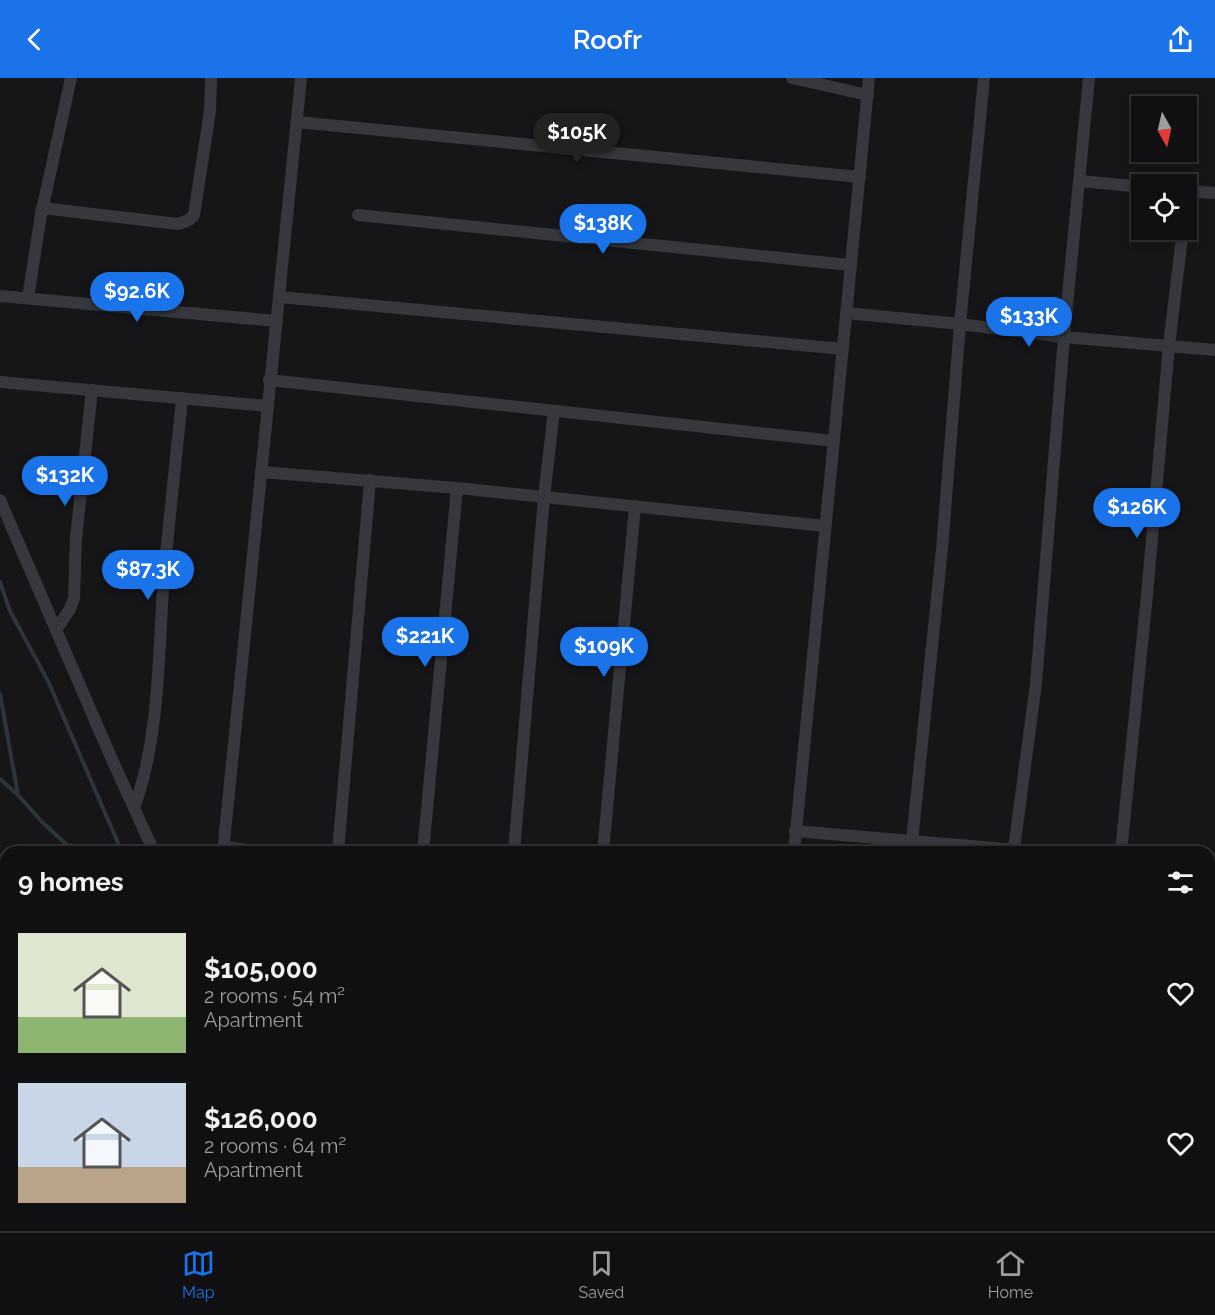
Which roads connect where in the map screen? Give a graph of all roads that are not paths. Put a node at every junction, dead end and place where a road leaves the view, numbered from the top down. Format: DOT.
graph roads {
  1 [pos="71,78"];
  2 [pos="211,78"];
  3 [pos="301,78"];
  4 [pos="792,78"];
  5 [pos="869,78"];
  6 [pos="984,78"];
  7 [pos="1089,78"];
  8 [pos="867,94"];
  9 [pos="297,122"];
  10 [pos="860,177"];
  11 [pos="1080,181"];
  12 [pos="1131,186"];
  13 [pos="1215,193"];
  14 [pos="1197,194"];
  15 [pos="42,208"];
  16 [pos="358,215"];
  17 [pos="1182,240"];
  18 [pos="850,265"];
  19 [pos="0,296"];
  20 [pos="279,297"];
  21 [pos="25,298"];
  22 [pos="846,313"];
  23 [pos="276,321"];
  24 [pos="960,324"];
  25 [pos="1064,337"];
  26 [pos="1169,345"];
  27 [pos="843,349"];
  28 [pos="1215,350"];
  29 [pos="269,380"];
  30 [pos="0,382"];
  31 [pos="92,390"];
  32 [pos="182,398"];
  33 [pos="267,406"];
  34 [pos="554,411"];
  35 [pos="834,441"];
  36 [pos="261,472"];
  37 [pos="370,480"];
  38 [pos="457,488"];
  39 [pos="544,497"];
  40 [pos="0,500"];
  41 [pos="635,507"];
  42 [pos="825,526"];
  43 [pos="56,630"];
  44 [pos="134,808"];
  45 [pos="795,831"];
  46 [pos="912,841"];
  47 [pos="149,846"];
  48 [pos="223,846"];
  49 [pos="339,846"];
  50 [pos="424,846"];
  51 [pos="515,846"];
  52 [pos="604,846"];
  53 [pos="794,846"];
  54 [pos="976,846"];
  55 [pos="1014,846"];
  56 [pos="1121,846"];
  1 -- 15 [label="street"];
  2 -- 15 [label="street"];
  3 -- 9 [label="street"];
  4 -- 8 [label="street"];
  5 -- 8 [label="street"];
  6 -- 24 [label="street"];
  7 -- 11 [label="street"];
  8 -- 10 [label="street"];
  9 -- 10 [label="street"];
  9 -- 20 [label="street"];
  10 -- 18 [label="street"];
  11 -- 12 [label="street"];
  11 -- 25 [label="street"];
  13 -- 14 [label="street"];
  15 -- 21 [label="street"];
  16 -- 18 [label="street"];
  17 -- 26 [label="street"];
  18 -- 22 [label="street"];
  19 -- 21 [label="street"];
  20 -- 23 [label="street"];
  20 -- 27 [label="street"];
  21 -- 23 [label="street"];
  22 -- 24 [label="street"];
  22 -- 27 [label="street"];
  23 -- 29 [label="street"];
  24 -- 25 [label="street"];
  24 -- 46 [label="street"];
  25 -- 26 [label="street"];
  25 -- 55 [label="street"];
  26 -- 28 [label="street"];
  26 -- 56 [label="street"];
  27 -- 35 [label="street"];
  29 -- 33 [label="street"];
  29 -- 34 [label="street"];
  30 -- 31 [label="street"];
  31 -- 32 [label="street"];
  31 -- 43 [label="street"];
  32 -- 33 [label="street"];
  32 -- 44 [label="street"];
  33 -- 36 [label="street"];
  34 -- 35 [label="street"];
  34 -- 39 [label="street"];
  35 -- 42 [label="street"];
  36 -- 37 [label="street"];
  36 -- 48 [label="street"];
  37 -- 38 [label="street"];
  37 -- 49 [label="street"];
  38 -- 39 [label="street"];
  38 -- 50 [label="street"];
  39 -- 41 [label="street"];
  39 -- 51 [label="street"];
  40 -- 43 [label="street"];
  41 -- 42 [label="street"];
  41 -- 52 [label="street"];
  42 -- 45 [label="street"];
  43 -- 44 [label="street"];
  44 -- 47 [label="street"];
  45 -- 46 [label="street"];
  45 -- 53 [label="street"];
  46 -- 54 [label="street"];
}
